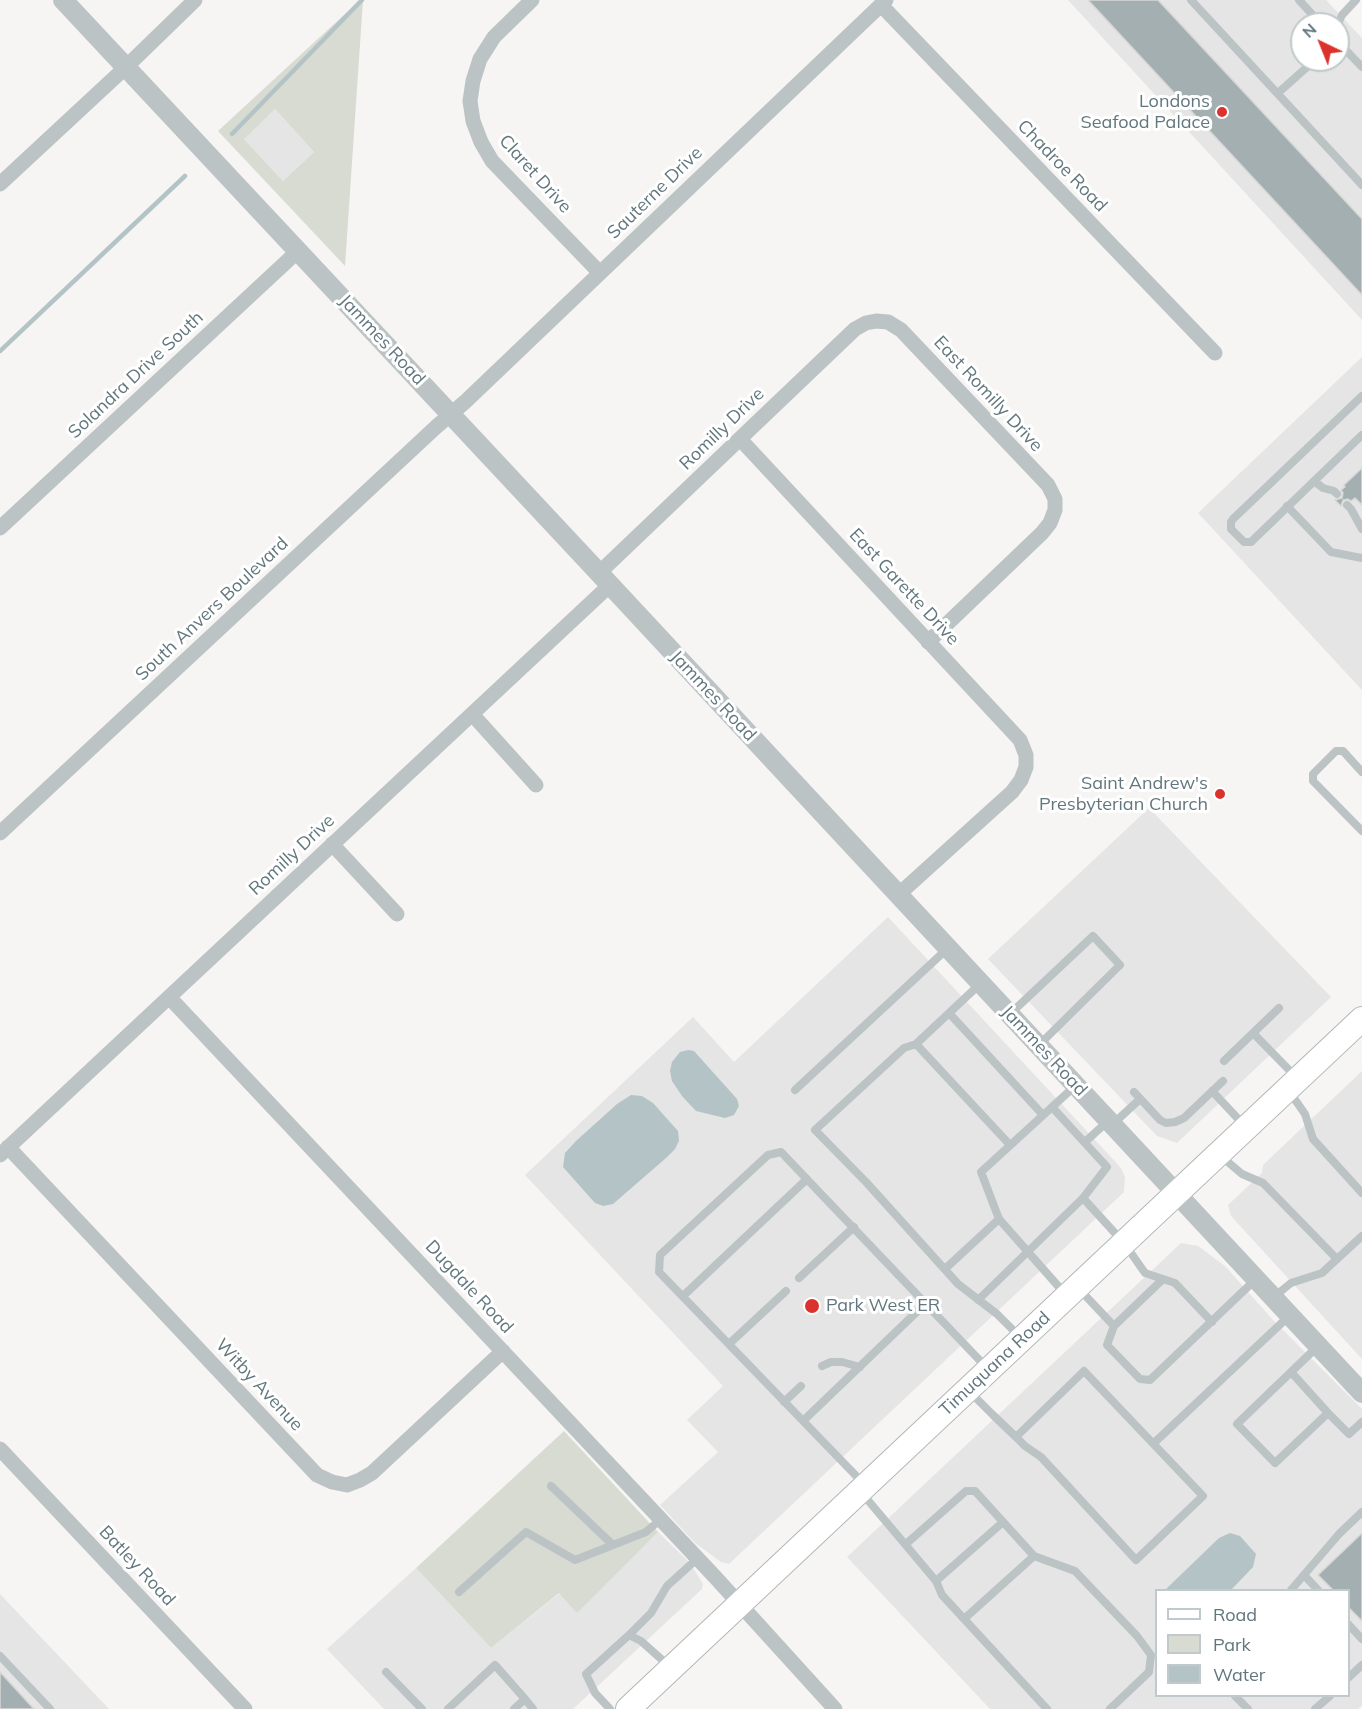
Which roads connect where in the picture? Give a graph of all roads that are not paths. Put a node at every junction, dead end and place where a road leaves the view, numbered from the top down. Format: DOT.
graph roads {
  1 [pos="63,0"];
  2 [pos="195,0"];
  3 [pos="532,0"];
  4 [pos="1191,0"];
  5 [pos="1299,0"];
  6 [pos="1356,0"];
  7 [pos="883,3"];
  8 [pos="1310,12"];
  9 [pos="1345,12"];
  10 [pos="1350,54"];
  11 [pos="126,67"];
  12 [pos="1362,67"];
  13 [pos="1302,72"];
  14 [pos="1278,93"];
  15 [pos="0,184"];
  16 [pos="1362,185"];
  17 [pos="298,251"];
  18 [pos="600,273"];
  19 [pos="876,321"];
  20 [pos="1215,353"];
  21 [pos="1362,396"];
  22 [pos="451,414"];
  23 [pos="1362,435"];
  24 [pos="740,439"];
  25 [pos="1314,481"];
  26 [pos="1337,494"];
  27 [pos="1347,505"];
  28 [pos="1287,507"];
  29 [pos="0,528"];
  30 [pos="1362,529"];
  31 [pos="1362,558"];
  32 [pos="605,579"];
  33 [pos="928,642"];
  34 [pos="471,714"];
  35 [pos="1362,772"];
  36 [pos="536,785"];
  37 [pos="1362,831"];
  38 [pos="0,833"];
  39 [pos="332,844"];
  40 [pos="898,895"];
  41 [pos="398,914"];
  42 [pos="948,948"];
  43 [pos="981,983"];
  44 [pos="169,997"];
  45 [pos="1279,1008"];
  46 [pos="949,1013"];
  47 [pos="1010,1014"];
  48 [pos="1362,1019"];
  49 [pos="1253,1033"];
  50 [pos="916,1044"];
  51 [pos="1039,1046"];
  52 [pos="1224,1061"];
  53 [pos="1223,1081"];
  54 [pos="1293,1084"];
  55 [pos="1076,1085"];
  56 [pos="795,1090"];
  57 [pos="1134,1092"];
  58 [pos="1212,1092"];
  59 [pos="1140,1099"];
  60 [pos="1052,1107"];
  61 [pos="1043,1115"];
  62 [pos="1111,1122"];
  63 [pos="1246,1128"];
  64 [pos="1084,1142"];
  65 [pos="1010,1145"];
  66 [pos="4,1151"];
  67 [pos="1218,1154"];
  68 [pos="807,1179"];
  69 [pos="1177,1193"];
  70 [pos="1362,1194"];
  71 [pos="1083,1198"];
  72 [pos="999,1219"];
  73 [pos="854,1227"];
  74 [pos="1362,1236"];
  75 [pos="1124,1243"];
  76 [pos="1028,1251"];
  77 [pos="1336,1259"];
  78 [pos="945,1269"];
  79 [pos="800,1278"];
  80 [pos="1256,1279"];
  81 [pos="1162,1280"];
  82 [pos="786,1291"];
  83 [pos="1072,1291"];
  84 [pos="683,1296"];
  85 [pos="1274,1298"];
  86 [pos="978,1300"];
  87 [pos="926,1303"];
  88 [pos="1290,1315"];
  89 [pos="1212,1322"];
  90 [pos="1114,1326"];
  91 [pos="1022,1339"];
  92 [pos="729,1344"];
  93 [pos="1318,1346"];
  94 [pos="502,1351"];
  95 [pos="822,1366"];
  96 [pos="860,1367"];
  97 [pos="989,1370"];
  98 [pos="1291,1372"];
  99 [pos="1359,1384"];
  100 [pos="801,1386"];
  101 [pos="968,1389"];
  102 [pos="784,1402"];
  103 [pos="1328,1413"];
  104 [pos="803,1421"];
  105 [pos="1362,1422"];
  106 [pos="1016,1437"];
  107 [pos="1154,1443"];
  108 [pos="0,1449"];
  109 [pos="551,1486"];
  110 [pos="863,1488"];
  111 [pos="1362,1512"];
  112 [pos="661,1519"];
  113 [pos="1003,1522"];
  114 [pos="906,1544"];
  115 [pos="613,1545"];
  116 [pos="1034,1556"];
  117 [pos="698,1558"];
  118 [pos="1304,1575"];
  119 [pos="936,1581"];
  120 [pos="1292,1589"];
  121 [pos="1317,1589"];
  122 [pos="459,1592"];
  123 [pos="740,1604"];
  124 [pos="964,1619"];
  125 [pos="1350,1626"];
  126 [pos="629,1635"];
  127 [pos="1362,1638"];
  128 [pos="0,1656"];
  129 [pos="1362,1665"];
  130 [pos="672,1668"];
  131 [pos="386,1671"];
  132 [pos="1350,1676"];
  133 [pos="1237,1697"];
  134 [pos="1328,1697"];
  135 [pos="525,1699"];
  136 [pos="50,1709"];
  137 [pos="245,1709"];
  138 [pos="422,1709"];
  139 [pos="448,1709"];
  140 [pos="514,1709"];
  141 [pos="533,1709"];
  142 [pos="610,1709"];
  143 [pos="628,1709"];
  144 [pos="835,1709"];
  145 [pos="1047,1709"];
  146 [pos="1110,1709"];
  147 [pos="1248,1709"];
  148 [pos="1315,1709"];
  1 -- 11 [label="street, Jammes Road"];
  2 -- 11 [label="street"];
  3 -- 18 [label="street, Claret Drive"];
  4 -- 14 [label="lane"];
  5 -- 8 [label="lane"];
  6 -- 9 [label="lane"];
  7 -- 18 [label="street, Sauterne Drive"];
  7 -- 20 [label="street, Chadroe Road"];
  10 -- 12 [label="lane"];
  11 -- 15 [label="street"];
  11 -- 17 [label="street, Jammes Road"];
  13 -- 14 [label="lane"];
  14 -- 16 [label="lane"];
  17 -- 22 [label="street, Jammes Road"];
  17 -- 29 [label="street, Solandra Drive South"];
  18 -- 22 [label="street, Sauterne Drive"];
  19 -- 24 [label="street, Romilly Drive"];
  19 -- 33 [label="street, East Romilly Drive"];
  21 -- 28 [label="lane"];
  22 -- 32 [label="street, Jammes Road"];
  22 -- 38 [label="street, South Anvers Boulevard"];
  23 -- 25 [label="lane"];
  24 -- 32 [label="street, Romilly Drive"];
  24 -- 33 [label="street, East Garette Drive"];
  25 -- 26 [label="lane"];
  25 -- 28 [label="lane"];
  27 -- 30 [label="lane"];
  28 -- 31 [label="lane"];
  32 -- 34 [label="street, Romilly Drive"];
  32 -- 40 [label="street, Jammes Road"];
  33 -- 40 [label="street, East Garette Drive"];
  34 -- 36 [label="street"];
  34 -- 39 [label="street, Romilly Drive"];
  35 -- 37 [label="lane"];
  39 -- 41 [label="street"];
  39 -- 44 [label="street, Romilly Drive"];
  40 -- 42 [label="street, Jammes Road"];
  42 -- 43 [label="street, Jammes Road"];
  42 -- 56 [label="lane"];
  43 -- 46 [label="lane"];
  43 -- 47 [label="street, Jammes Road"];
  44 -- 66 [label="street, Romilly Drive"];
  44 -- 94 [label="street, Dugdale Road"];
  45 -- 49 [label="lane"];
  46 -- 50 [label="lane"];
  46 -- 61 [label="lane"];
  47 -- 51 [label="street, Jammes Road"];
  47 -- 51 [label="lane"];
  48 -- 54 [label="main road, Timuquana Road"];
  49 -- 52 [label="lane"];
  49 -- 54 [label="lane"];
  50 -- 65 [label="lane"];
  50 -- 78 [label="lane"];
  51 -- 55 [label="street, Jammes Road"];
  53 -- 58 [label="lane"];
  54 -- 63 [label="main road, Timuquana Road"];
  54 -- 70 [label="lane"];
  55 -- 60 [label="lane"];
  55 -- 62 [label="street, Jammes Road"];
  57 -- 59 [label="lane"];
  58 -- 59 [label="lane"];
  58 -- 63 [label="lane"];
  59 -- 62 [label="lane"];
  60 -- 61 [label="lane"];
  60 -- 64 [label="lane"];
  61 -- 65 [label="lane"];
  62 -- 64 [label="lane"];
  62 -- 69 [label="street, Jammes Road"];
  63 -- 67 [label="main road, Timuquana Road"];
  64 -- 71 [label="lane"];
  65 -- 72 [label="lane"];
  66 -- 94 [label="street, Witby Avenue"];
  67 -- 69 [label="main road, Timuquana Road"];
  67 -- 77 [label="lane"];
  68 -- 73 [label="lane"];
  68 -- 84 [label="lane"];
  68 -- 84 [label="lane"];
  69 -- 75 [label="main road, Timuquana Road"];
  69 -- 80 [label="street, Jammes Road"];
  71 -- 75 [label="lane"];
  71 -- 76 [label="lane"];
  72 -- 76 [label="lane"];
  72 -- 78 [label="lane"];
  73 -- 79 [label="lane"];
  73 -- 87 [label="lane"];
  74 -- 77 [label="lane"];
  75 -- 81 [label="lane"];
  75 -- 83 [label="main road, Timuquana Road"];
  76 -- 83 [label="lane"];
  76 -- 86 [label="lane"];
  77 -- 85 [label="lane"];
  78 -- 86 [label="lane"];
  80 -- 85 [label="street, Jammes Road"];
  80 -- 89 [label="lane"];
  81 -- 89 [label="lane"];
  81 -- 90 [label="lane"];
  82 -- 92 [label="lane"];
  83 -- 90 [label="lane"];
  83 -- 91 [label="main road, Timuquana Road"];
  84 -- 92 [label="lane"];
  85 -- 88 [label="street, Jammes Road"];
  86 -- 91 [label="lane"];
  87 -- 96 [label="lane"];
  87 -- 97 [label="lane"];
  88 -- 93 [label="street, Jammes Road"];
  88 -- 107 [label="lane"];
  89 -- 90 [label="lane"];
  91 -- 97 [label="main road, Timuquana Road"];
  92 -- 102 [label="lane"];
  93 -- 98 [label="lane"];
  93 -- 99 [label="street, Jammes Road"];
  94 -- 112 [label="street, Dugdale Road"];
  95 -- 96 [label="lane"];
  96 -- 104 [label="lane"];
  97 -- 101 [label="main road, Timuquana Road"];
  98 -- 103 [label="lane"];
  98 -- 103 [label="lane"];
  100 -- 102 [label="lane"];
  101 -- 106 [label="lane"];
  101 -- 110 [label="main road, Timuquana Road"];
  102 -- 104 [label="lane"];
  103 -- 105 [label="lane"];
  104 -- 110 [label="lane"];
  106 -- 107 [label="lane"];
  106 -- 107 [label="lane"];
  108 -- 137 [label="street, Batley Road"];
  109 -- 115 [label="lane"];
  110 -- 114 [label="lane"];
  110 -- 123 [label="main road, Timuquana Road"];
  111 -- 118 [label="lane"];
  112 -- 115 [label="lane"];
  112 -- 117 [label="street, Dugdale Road"];
  113 -- 114 [label="lane"];
  113 -- 116 [label="lane"];
  113 -- 119 [label="lane"];
  114 -- 119 [label="lane"];
  115 -- 122 [label="lane"];
  116 -- 124 [label="lane"];
  116 -- 146 [label="lane"];
  117 -- 123 [label="street, Dugdale Road"];
  117 -- 126 [label="lane"];
  118 -- 120 [label="lane"];
  118 -- 121 [label="lane"];
  119 -- 124 [label="lane"];
  123 -- 130 [label="main road, Timuquana Road"];
  123 -- 144 [label="street, Dugdale Road"];
  124 -- 145 [label="lane"];
  125 -- 127 [label="lane"];
  126 -- 130 [label="lane"];
  126 -- 142 [label="lane"];
  128 -- 136 [label="lane"];
  129 -- 132 [label="lane"];
  130 -- 143 [label="main road, Timuquana Road"];
  131 -- 138 [label="lane"];
  133 -- 147 [label="lane"];
  134 -- 148 [label="lane"];
  135 -- 139 [label="lane"];
  135 -- 140 [label="lane"];
  135 -- 141 [label="lane"];
}
